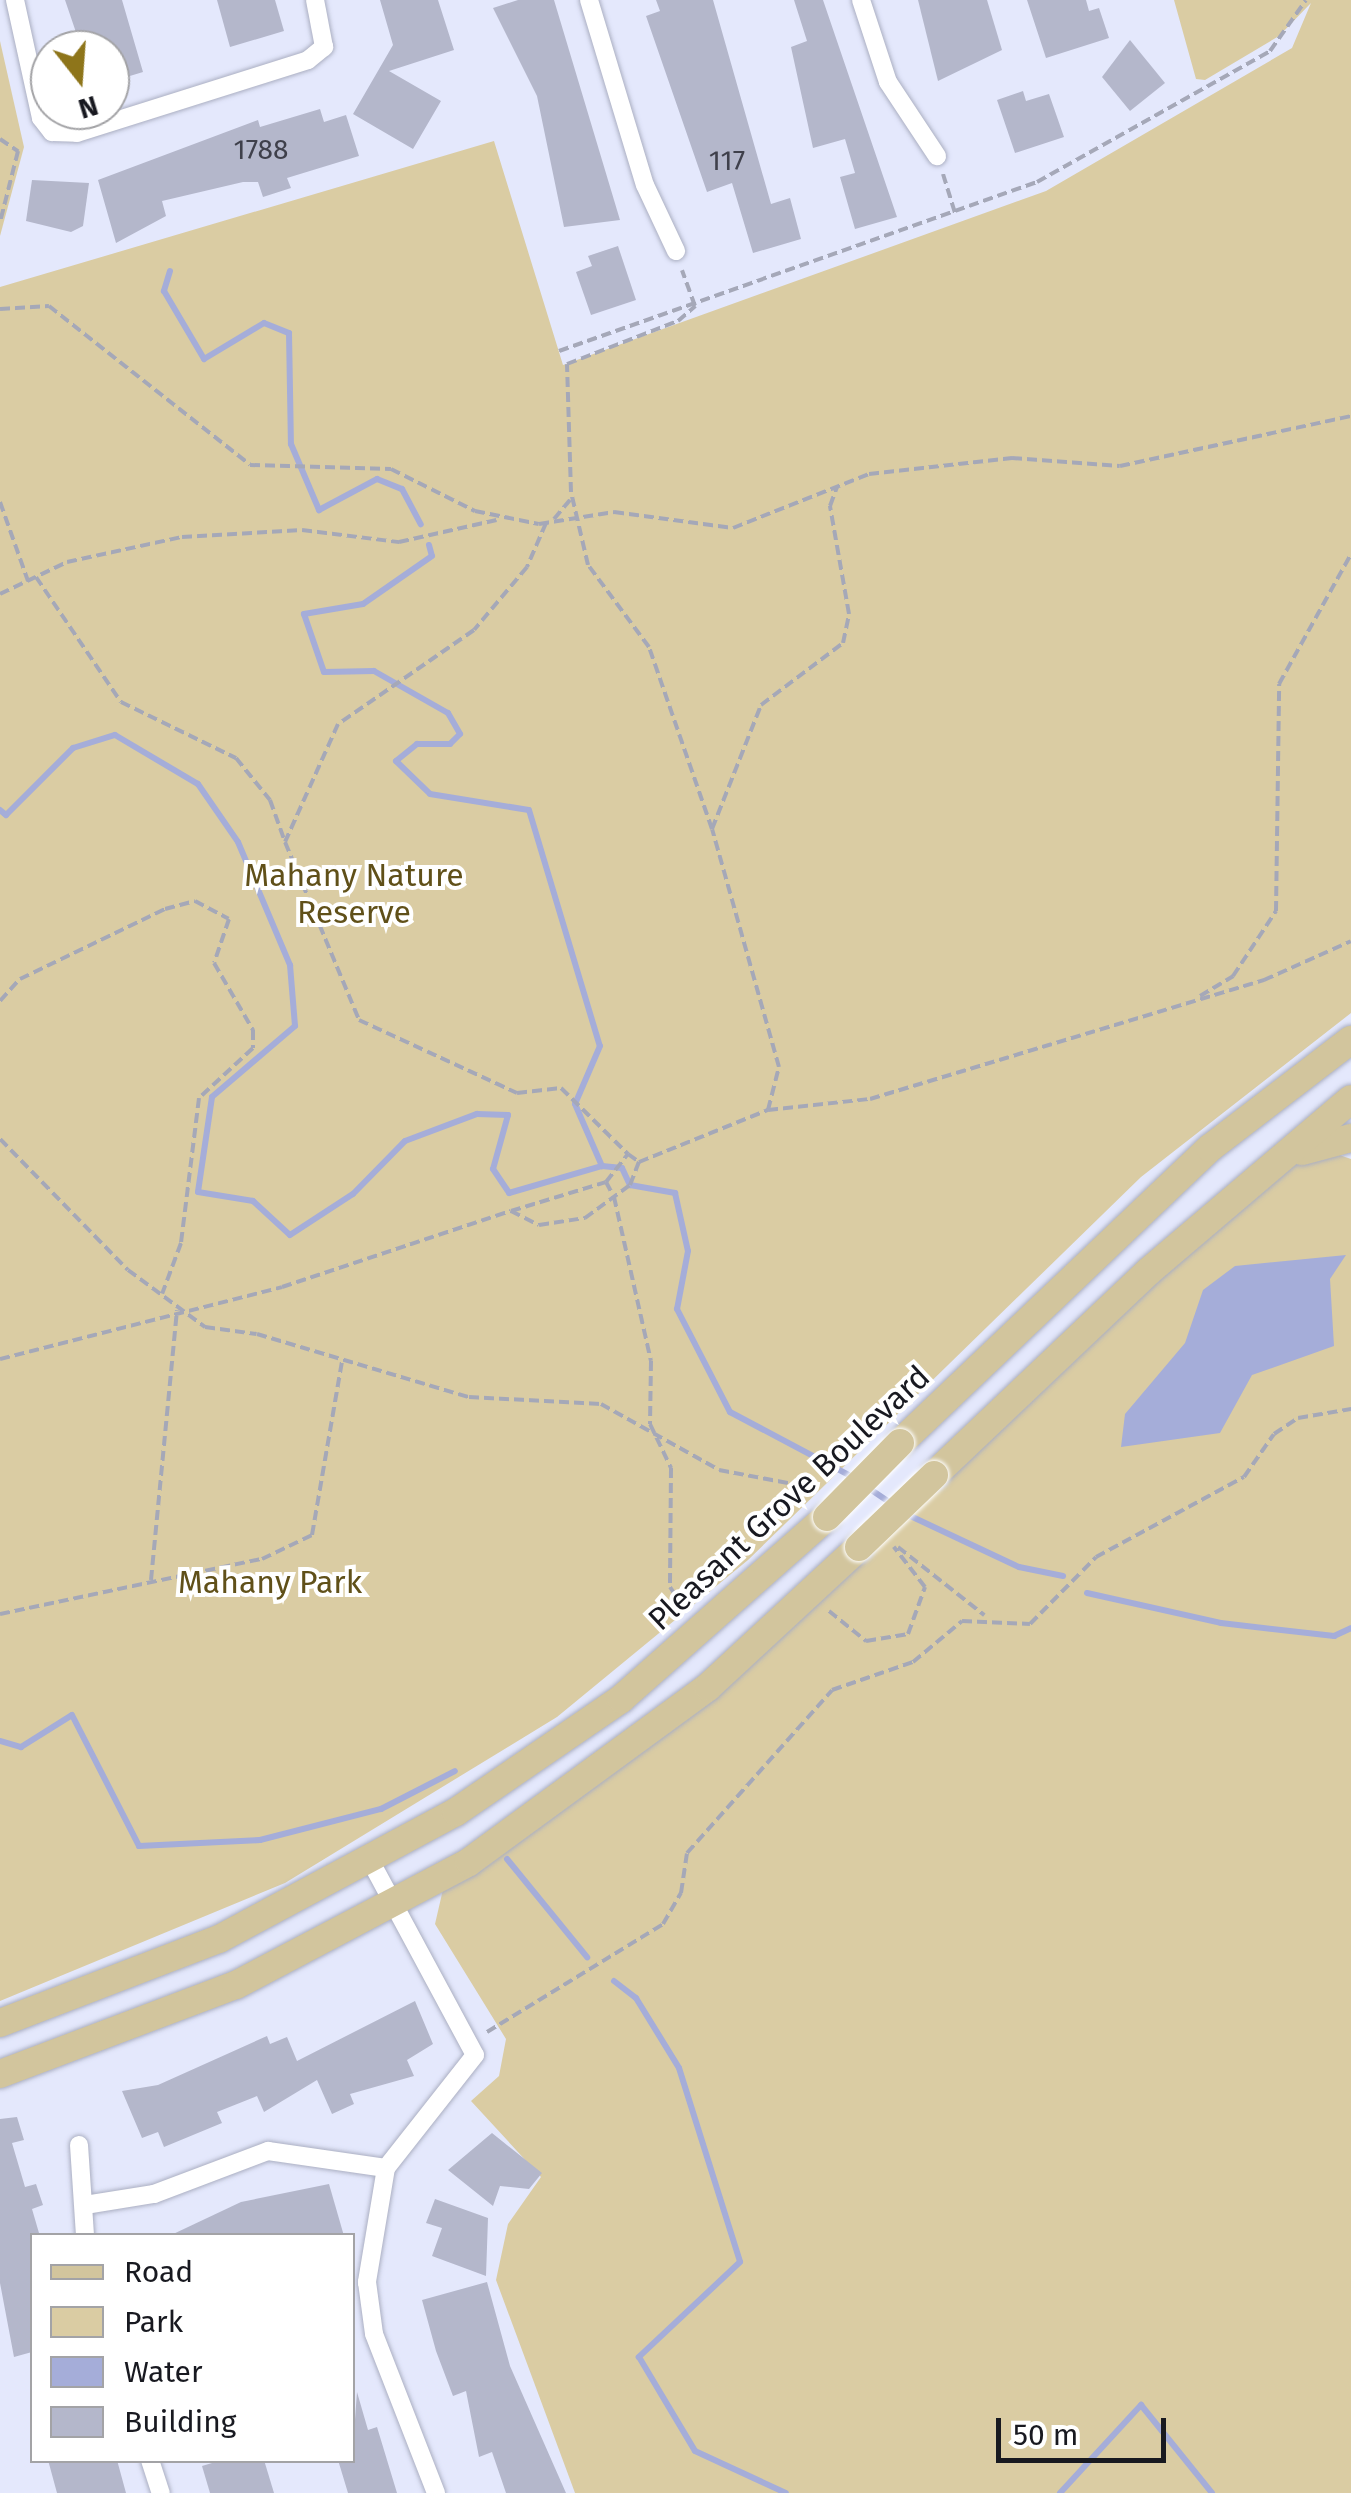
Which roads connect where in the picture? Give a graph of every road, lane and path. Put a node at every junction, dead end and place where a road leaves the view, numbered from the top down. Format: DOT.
graph roads {
  1 [pos="15,0"];
  2 [pos="316,0"];
  3 [pos="589,0"];
  4 [pos="861,0"];
  5 [pos="1306,0"];
  6 [pos="0,139"];
  7 [pos="937,156"];
  8 [pos="954,213"];
  9 [pos="0,222"];
  10 [pos="676,252"];
  11 [pos="695,306"];
  12 [pos="0,309"];
  13 [pos="559,351"];
  14 [pos="1351,416"];
  15 [pos="837,488"];
  16 [pos="572,497"];
  17 [pos="0,502"];
  18 [pos="574,516"];
  19 [pos="501,520"];
  20 [pos="548,522"];
  21 [pos="1351,554"];
  22 [pos="36,577"];
  23 [pos="28,580"];
  24 [pos="0,594"];
  25 [pos="712,830"];
  26 [pos="284,842"];
  27 [pos="1351,941"];
  28 [pos="0,1000"];
  29 [pos="1186,1003"];
  30 [pos="1351,1040"];
  31 [pos="1351,1099"];
  32 [pos="768,1110"];
  33 [pos="1351,1138"];
  34 [pos="0,1139"];
  35 [pos="628,1154"];
  36 [pos="639,1162"];
  37 [pos="606,1182"];
  38 [pos="1241,1189"];
  39 [pos="614,1197"];
  40 [pos="511,1212"];
  41 [pos="162,1294"];
  42 [pos="178,1310"];
  43 [pos="0,1358"];
  44 [pos="342,1361"];
  45 [pos="1351,1408"];
  46 [pos="650,1424"];
  47 [pos="825,1504"];
  48 [pos="151,1580"];
  49 [pos="812,1593"];
  50 [pos="0,1614"];
  51 [pos="986,1616"];
  52 [pos="701,1634"];
  53 [pos="372,1862"];
  54 [pos="393,1906"];
  55 [pos="0,2024"];
  56 [pos="469,2037"];
  57 [pos="0,2074"];
  58 [pos="79,2145"];
  59 [pos="386,2168"];
  60 [pos="85,2205"];
  61 [pos="85,2233"];
  62 [pos="151,2463"];
  63 [pos="161,2493"];
  64 [pos="436,2493"];
  1 -- 2 [label="street"];
  3 -- 10 [label="street"];
  4 -- 7 [label="street"];
  5 -- 8 [label="path"];
  6 -- 9 [label="path"];
  7 -- 8 [label="path"];
  8 -- 11 [label="path"];
  10 -- 11 [label="path"];
  11 -- 13 [label="path"];
  11 -- 16 [label="path"];
  12 -- 19 [label="path"];
  14 -- 15 [label="path"];
  15 -- 18 [label="path"];
  15 -- 25 [label="path"];
  16 -- 18 [label="path"];
  16 -- 20 [label="path"];
  17 -- 23 [label="path"];
  18 -- 20 [label="path"];
  18 -- 25 [label="path"];
  19 -- 20 [label="path"];
  19 -- 22 [label="path"];
  20 -- 26 [label="path"];
  21 -- 29 [label="path"];
  22 -- 23 [label="path"];
  22 -- 26 [label="path"];
  23 -- 24 [label="path"];
  25 -- 32 [label="path"];
  26 -- 35 [label="path"];
  27 -- 29 [label="path"];
  28 -- 41 [label="path"];
  29 -- 32 [label="path"];
  30 -- 47 [label="main road, Pleasant Grove Boulevard, bridge"];
  31 -- 38 [label="main road"];
  32 -- 36 [label="path"];
  33 -- 38 [label="main road"];
  34 -- 41 [label="path"];
  35 -- 36 [label="path"];
  35 -- 37 [label="path"];
  36 -- 39 [label="path"];
  37 -- 39 [label="path"];
  37 -- 40 [label="path"];
  38 -- 49 [label="main road, bridge"];
  39 -- 40 [label="path"];
  39 -- 46 [label="path"];
  40 -- 42 [label="path"];
  41 -- 42 [label="path"];
  42 -- 43 [label="path"];
  42 -- 44 [label="path"];
  42 -- 48 [label="path"];
  44 -- 46 [label="path"];
  44 -- 48 [label="path"];
  45 -- 51 [label="path"];
  46 -- 47 [label="path"];
  46 -- 52 [label="path"];
  47 -- 52 [label="main road, Pleasant Grove Boulevard"];
  48 -- 50 [label="path"];
  49 -- 51 [label="path"];
  49 -- 54 [label="main road"];
  51 -- 56 [label="path"];
  52 -- 53 [label="main road, Pleasant Grove Boulevard"];
  53 -- 54 [label="street"];
  53 -- 55 [label="main road, Pleasant Grove Boulevard"];
  54 -- 56 [label="street"];
  54 -- 57 [label="main road"];
  56 -- 59 [label="street"];
  58 -- 60 [label="street"];
  59 -- 60 [label="street"];
  59 -- 64 [label="street"];
  60 -- 61 [label="street"];
  62 -- 63 [label="street"];
}
